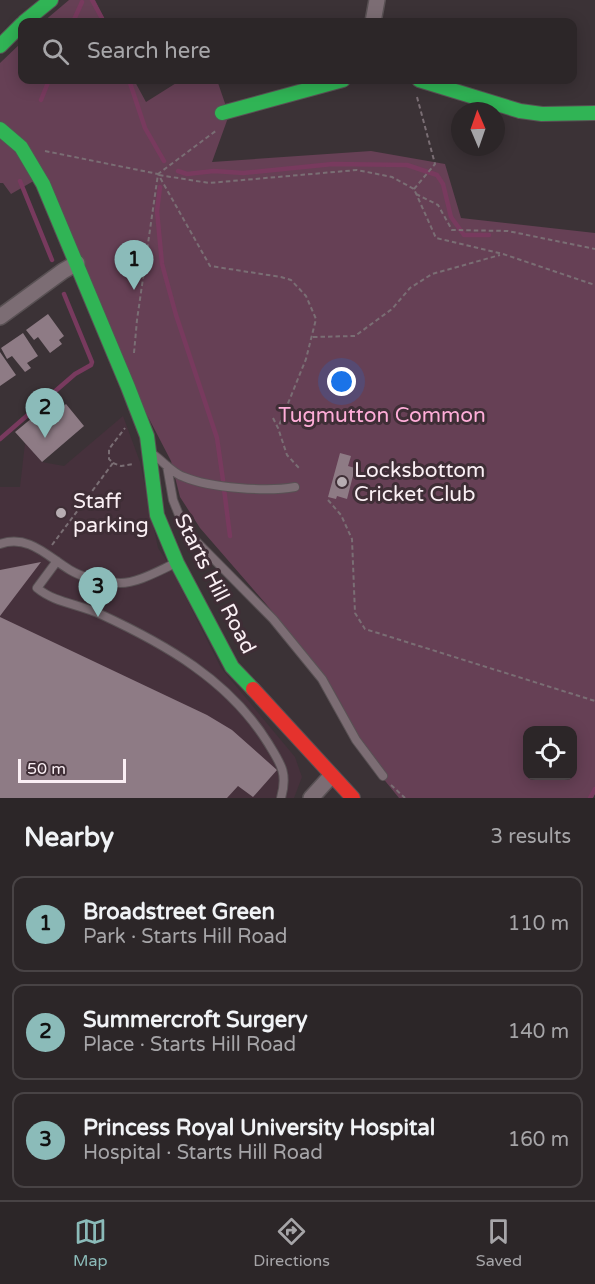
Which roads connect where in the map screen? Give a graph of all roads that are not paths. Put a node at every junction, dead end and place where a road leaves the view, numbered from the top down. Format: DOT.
graph roads {
  1 [pos="51,0"];
  2 [pos="377,0"];
  3 [pos="29,18"];
  4 [pos="374,18"];
  5 [pos="18,28"];
  6 [pos="0,46"];
  7 [pos="328,84"];
  8 [pos="417,85"];
  9 [pos="222,113"];
  10 [pos="595,113"];
  11 [pos="0,129"];
  12 [pos="77,264"];
  13 [pos="0,317"];
  14 [pos="150,453"];
  15 [pos="167,466"];
  16 [pos="295,487"];
  17 [pos="0,544"];
  18 [pos="57,561"];
  19 [pos="177,563"];
  20 [pos="331,776"];
  21 [pos="383,776"];
  22 [pos="281,798"];
  23 [pos="311,798"];
  24 [pos="353,798"];
  1 -- 3 [label="street"];
  2 -- 4 [label="street"];
  5 -- 6 [label="street"];
  7 -- 9 [label="street"];
  8 -- 10 [label="street"];
  11 -- 12 [label="street, Starts Hill Road"];
  12 -- 13 [label="street"];
  12 -- 14 [label="street, Starts Hill Road"];
  14 -- 15 [label="lane"];
  14 -- 19 [label="street, Starts Hill Road"];
  15 -- 16 [label="lane"];
  15 -- 21 [label="lane"];
  17 -- 18 [label="lane"];
  18 -- 19 [label="lane"];
  18 -- 22 [label="lane"];
  19 -- 20 [label="street, Starts Hill Road"];
  20 -- 23 [label="street"];
  20 -- 24 [label="street, Starts Hill Road"];
}
